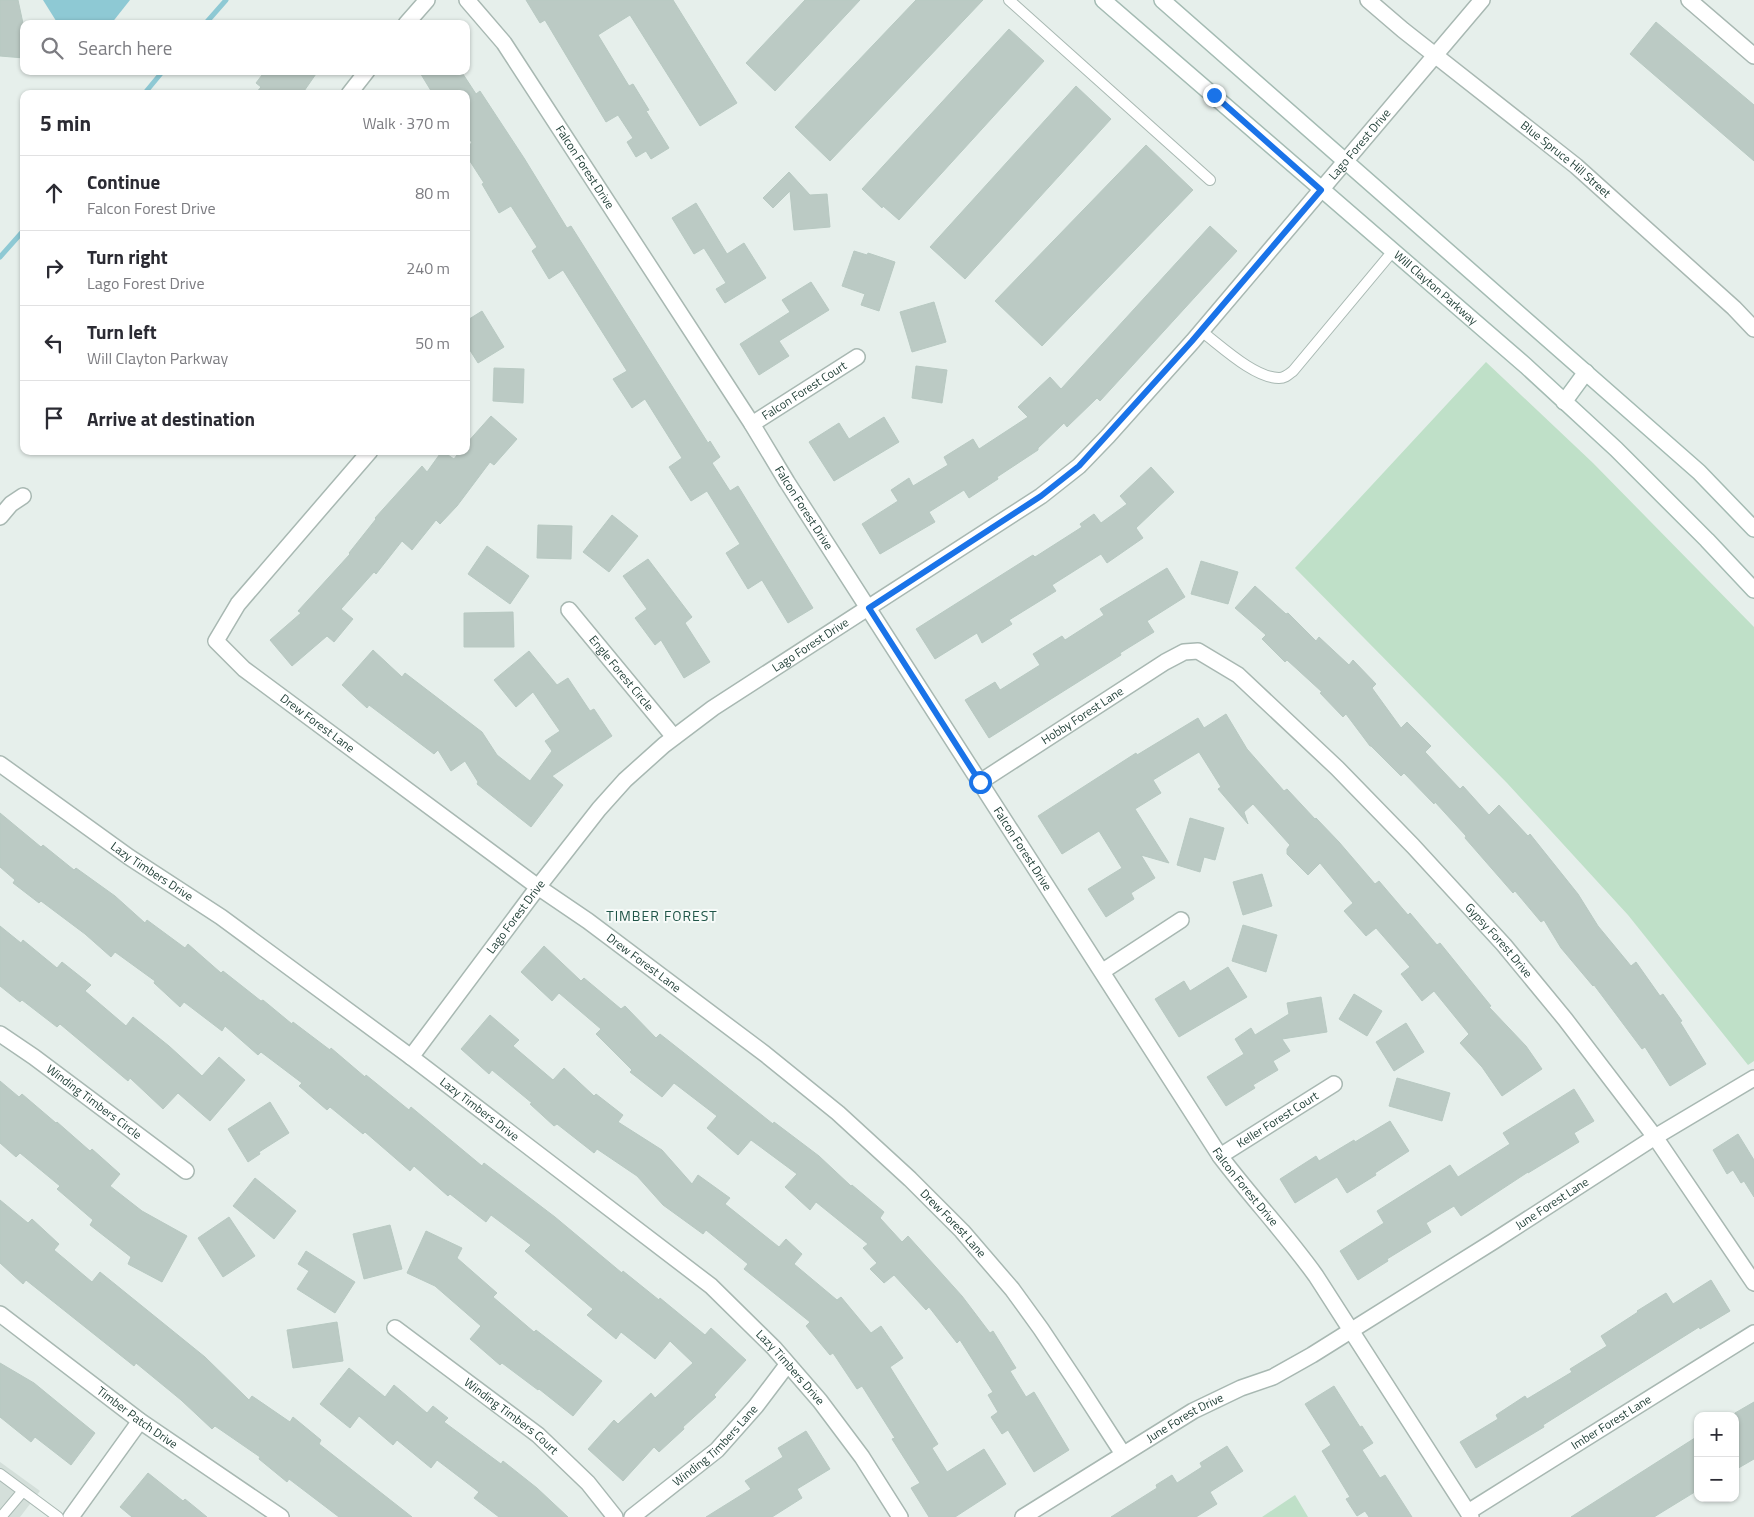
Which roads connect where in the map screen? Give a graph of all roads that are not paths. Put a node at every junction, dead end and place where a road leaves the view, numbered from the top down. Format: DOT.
graph roads {
  1 [pos="427,0"];
  2 [pos="467,0"];
  3 [pos="1009,0"];
  4 [pos="1162,0"];
  5 [pos="1368,0"];
  6 [pos="1482,0"];
  7 [pos="1689,0"];
  8 [pos="1105,1"];
  9 [pos="410,20"];
  10 [pos="1435,56"];
  11 [pos="1754,56"];
  12 [pos="364,75"];
  13 [pos="352,90"];
  14 [pos="1345,162"];
  15 [pos="1210,180"];
  16 [pos="1321,190"];
  17 [pos="1393,251"];
  18 [pos="1754,329"];
  19 [pos="1201,331"];
  20 [pos="857,358"];
  21 [pos="1586,372"];
  22 [pos="1564,402"];
  23 [pos="752,424"];
  24 [pos="367,455"];
  25 [pos="23,496"];
  26 [pos="0,517"];
  27 [pos="1754,529"];
  28 [pos="1754,590"];
  29 [pos="869,608"];
  30 [pos="569,610"];
  31 [pos="1188,652"];
  32 [pos="674,737"];
  33 [pos="0,764"];
  34 [pos="980,782"];
  35 [pos="538,887"];
  36 [pos="1181,920"];
  37 [pos="1103,971"];
  38 [pos="0,1034"];
  39 [pos="411,1057"];
  40 [pos="1754,1078"];
  41 [pos="1334,1084"];
  42 [pos="1655,1137"];
  43 [pos="1220,1156"];
  44 [pos="186,1171"];
  45 [pos="1754,1283"];
  46 [pos="0,1314"];
  47 [pos="395,1328"];
  48 [pos="1352,1330"];
  49 [pos="1754,1333"];
  50 [pos="787,1365"];
  51 [pos="140,1421"];
  52 [pos="1123,1454"];
  53 [pos="0,1474"];
  54 [pos="23,1491"];
  55 [pos="1469,1515"];
  56 [pos="1,1517"];
  57 [pos="58,1517"];
  58 [pos="71,1517"];
  59 [pos="281,1517"];
  60 [pos="615,1517"];
  61 [pos="632,1517"];
  62 [pos="900,1517"];
  63 [pos="1023,1517"];
  1 -- 9 [label="street"];
  2 -- 23 [label="street, Falcon Forest Drive"];
  3 -- 15 [label="lane"];
  4 -- 14 [label="street"];
  5 -- 10 [label="street, Blue Spruce Hill Street"];
  6 -- 10 [label="street, Lago Forest Drive"];
  7 -- 11 [label="street"];
  8 -- 16 [label="street, Will Clayton Parkway"];
  10 -- 14 [label="street, Lago Forest Drive"];
  10 -- 18 [label="street, Blue Spruce Hill Street"];
  12 -- 13 [label="street"];
  14 -- 16 [label="street, Lago Forest Drive"];
  14 -- 21 [label="street"];
  16 -- 17 [label="street, Will Clayton Parkway"];
  16 -- 19 [label="street, Lago Forest Drive"];
  17 -- 19 [label="lane"];
  17 -- 22 [label="street, Will Clayton Parkway"];
  19 -- 29 [label="street, Lago Forest Drive"];
  20 -- 23 [label="street, Falcon Forest Court"];
  21 -- 22 [label="street"];
  21 -- 27 [label="street"];
  22 -- 28 [label="street, Will Clayton Parkway"];
  23 -- 29 [label="street, Falcon Forest Drive"];
  24 -- 35 [label="street, Drew Forest Lane"];
  25 -- 26 [label="street"];
  29 -- 32 [label="street, Lago Forest Drive"];
  29 -- 34 [label="street, Falcon Forest Drive"];
  30 -- 32 [label="street, Engle Forest Circle"];
  31 -- 34 [label="street, Hobby Forest Lane"];
  31 -- 42 [label="street, Gypsy Forest Drive"];
  32 -- 35 [label="street, Lago Forest Drive"];
  33 -- 39 [label="street, Lazy Timbers Drive"];
  34 -- 37 [label="street, Falcon Forest Drive"];
  35 -- 39 [label="street, Lago Forest Drive"];
  35 -- 52 [label="street, Drew Forest Lane"];
  36 -- 37 [label="street"];
  37 -- 43 [label="street, Falcon Forest Drive"];
  38 -- 44 [label="street, Winding Timbers Circle"];
  39 -- 50 [label="street, Lazy Timbers Drive"];
  40 -- 42 [label="street, June Forest Lane"];
  41 -- 43 [label="street, Keller Forest Court"];
  42 -- 45 [label="street, Gypsy Forest Drive"];
  42 -- 48 [label="street, June Forest Lane"];
  43 -- 48 [label="street, Falcon Forest Drive"];
  46 -- 51 [label="street, Timber Patch Drive"];
  47 -- 60 [label="street, Winding Timbers Court"];
  48 -- 52 [label="street, June Forest Drive"];
  48 -- 55 [label="street, Falcon Forest Drive"];
  49 -- 55 [label="street, Imber Forest Lane"];
  50 -- 61 [label="street, Winding Timbers Lane"];
  50 -- 62 [label="street, Lazy Timbers Drive"];
  51 -- 58 [label="street"];
  51 -- 59 [label="street, Timber Patch Drive"];
  52 -- 63 [label="street, June Forest Drive"];
  53 -- 54 [label="lane"];
  54 -- 56 [label="lane"];
  54 -- 57 [label="lane"];
}
